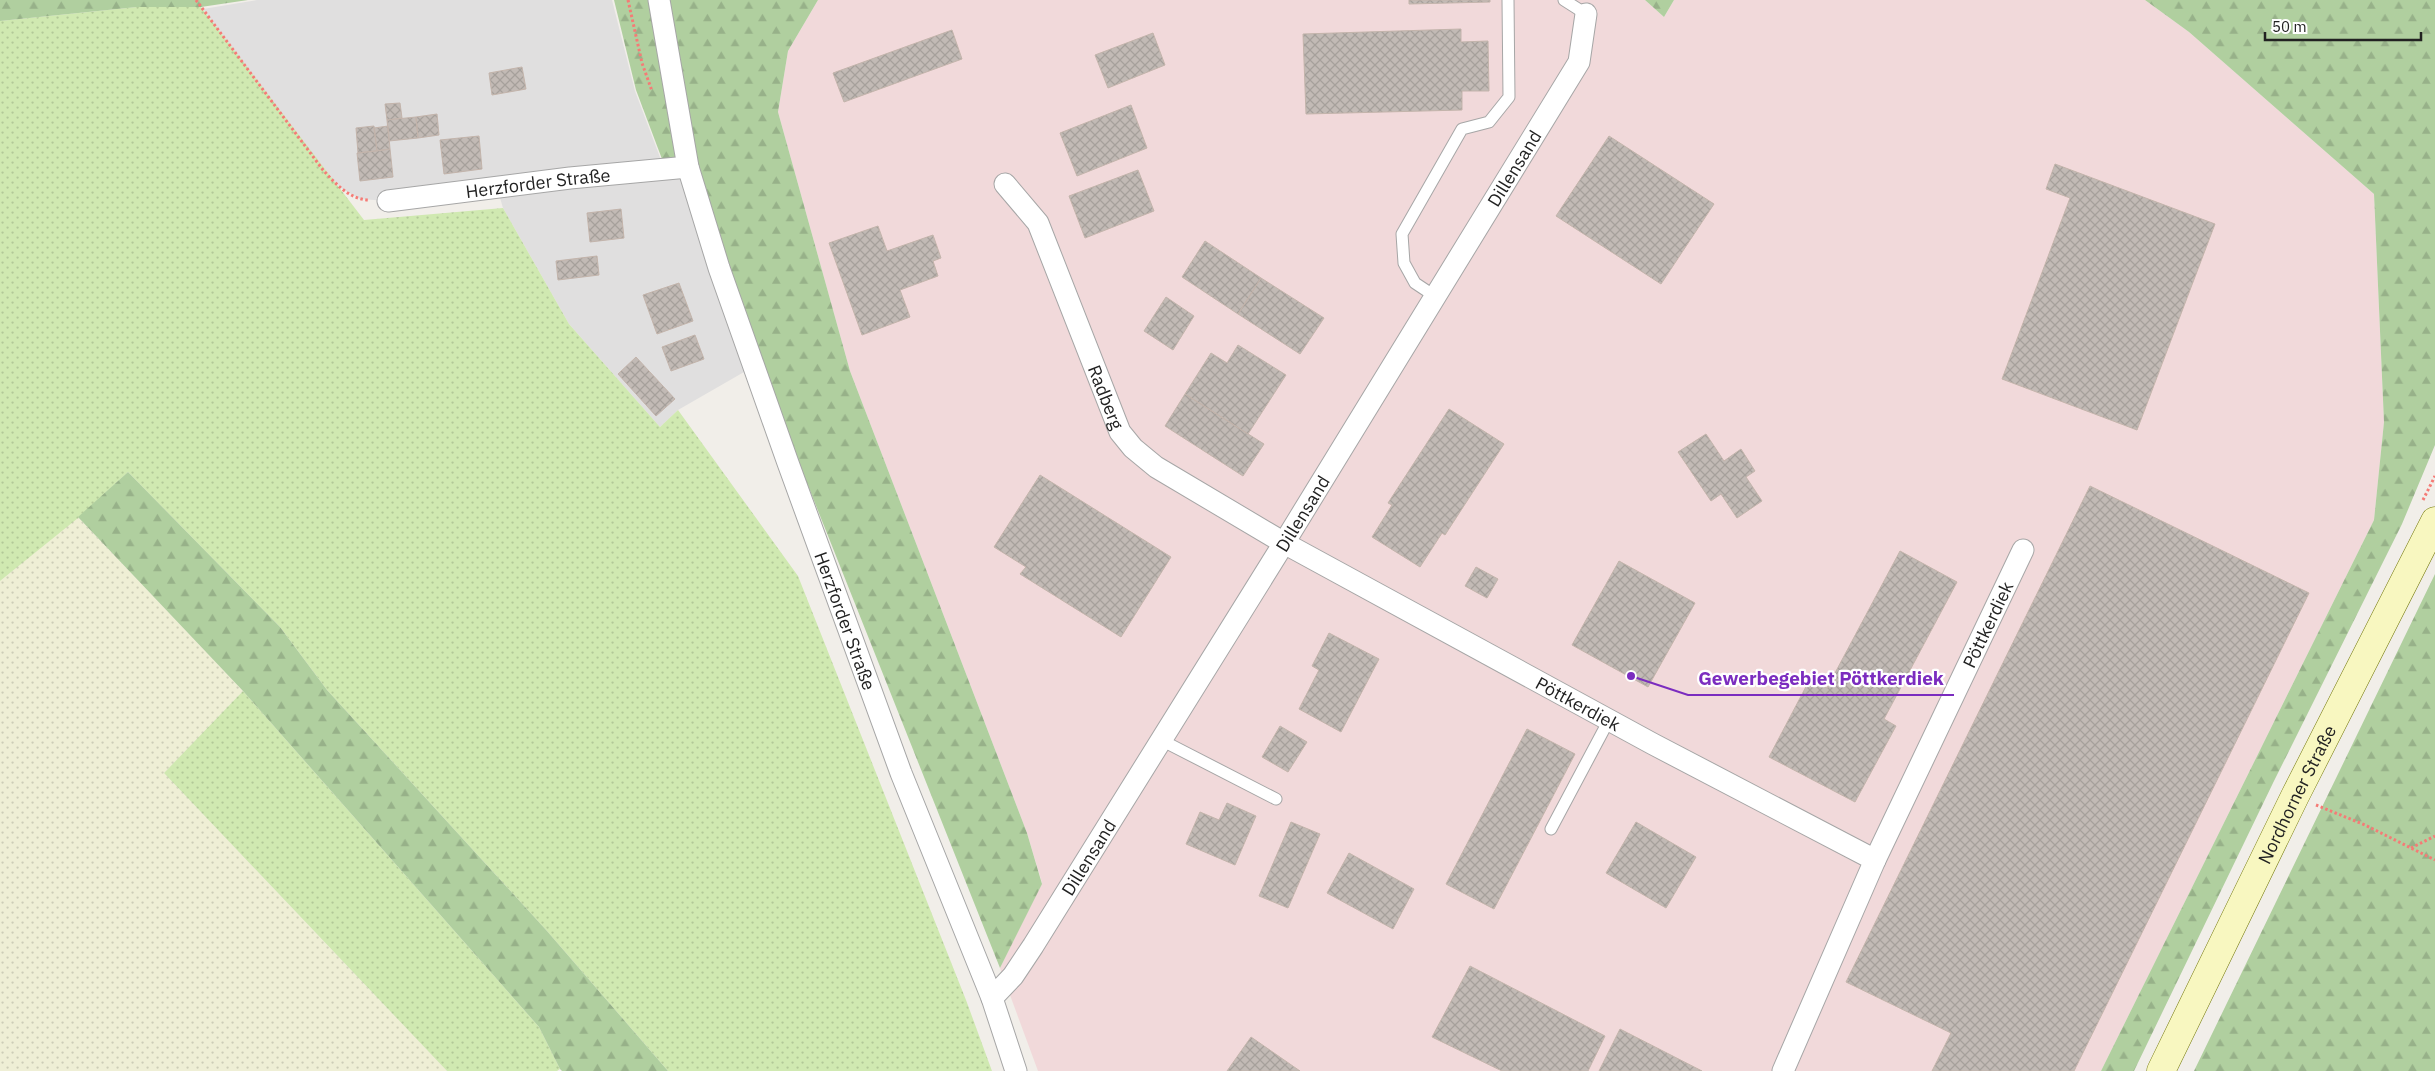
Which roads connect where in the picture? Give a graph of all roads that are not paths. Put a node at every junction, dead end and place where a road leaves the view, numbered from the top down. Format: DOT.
graph roads {
  1 [pos="659,0"];
  2 [pos="1508,0"];
  3 [pos="1564,0"];
  4 [pos="1586,14"];
  5 [pos="688,167"];
  6 [pos="1005,184"];
  7 [pos="388,201"];
  8 [pos="1436,297"];
  9 [pos="2435,521"];
  10 [pos="1284,543"];
  11 [pos="2023,550"];
  12 [pos="1608,720"];
  13 [pos="1161,740"];
  14 [pos="1276,799"];
  15 [pos="1551,830"];
  16 [pos="1875,860"];
  17 [pos="992,998"];
  18 [pos="1016,1071"];
  19 [pos="1782,1071"];
  20 [pos="2161,1071"];
  1 -- 5 [label="street, Herzforder Straße"];
  2 -- 8 [label="lane"];
  3 -- 4 [label="lane"];
  4 -- 8 [label="street, Dillensand"];
  5 -- 7 [label="street, Herzforder Straße"];
  5 -- 17 [label="street, Herzforder Straße"];
  6 -- 10 [label="street, Radberg"];
  8 -- 10 [label="street, Dillensand"];
  9 -- 20 [label="main road, Nordhorner Straße"];
  10 -- 12 [label="street, Pöttkerdiek"];
  10 -- 13 [label="street, Dillensand"];
  11 -- 16 [label="street, Pöttkerdiek"];
  12 -- 15 [label="lane"];
  12 -- 16 [label="street, Pöttkerdiek"];
  13 -- 14 [label="lane"];
  13 -- 17 [label="street, Dillensand"];
  16 -- 19 [label="street, Pöttkerdiek"];
  17 -- 18 [label="street, Herzforder Straße"];
}
